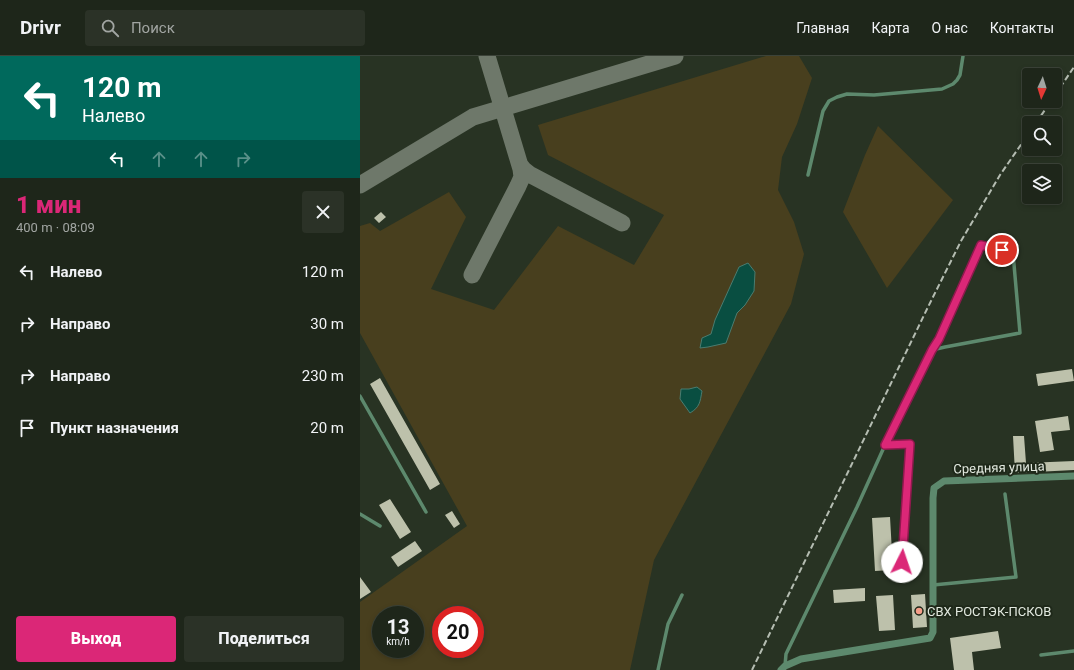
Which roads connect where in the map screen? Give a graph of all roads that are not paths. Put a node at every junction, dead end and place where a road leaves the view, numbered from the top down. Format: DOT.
graph roads {
  1 [pos="963,56"];
  2 [pos="808,176"];
  3 [pos="932,350"];
  4 [pos="360,396"];
  5 [pos="885,445"];
  6 [pos="1074,476"];
  7 [pos="1005,494"];
  8 [pos="426,512"];
  9 [pos="360,514"];
  10 [pos="380,526"];
  11 [pos="902,562"];
  12 [pos="933,585"];
  13 [pos="682,595"];
  14 [pos="1074,651"];
  15 [pos="1042,655"];
  16 [pos="783,668"];
  17 [pos="658,670"];
  1 -- 2 [label="lane"];
  3 -- 3 [label="lane"];
  3 -- 5 [label="lane"];
  4 -- 8 [label="lane"];
  5 -- 11 [label="lane"];
  5 -- 16 [label="lane"];
  6 -- 12 [label="street, Средняя улица"];
  7 -- 12 [label="lane"];
  9 -- 10 [label="lane"];
  12 -- 16 [label="street, Средняя улица"];
  13 -- 17 [label="lane"];
  14 -- 15 [label="lane"];
}
